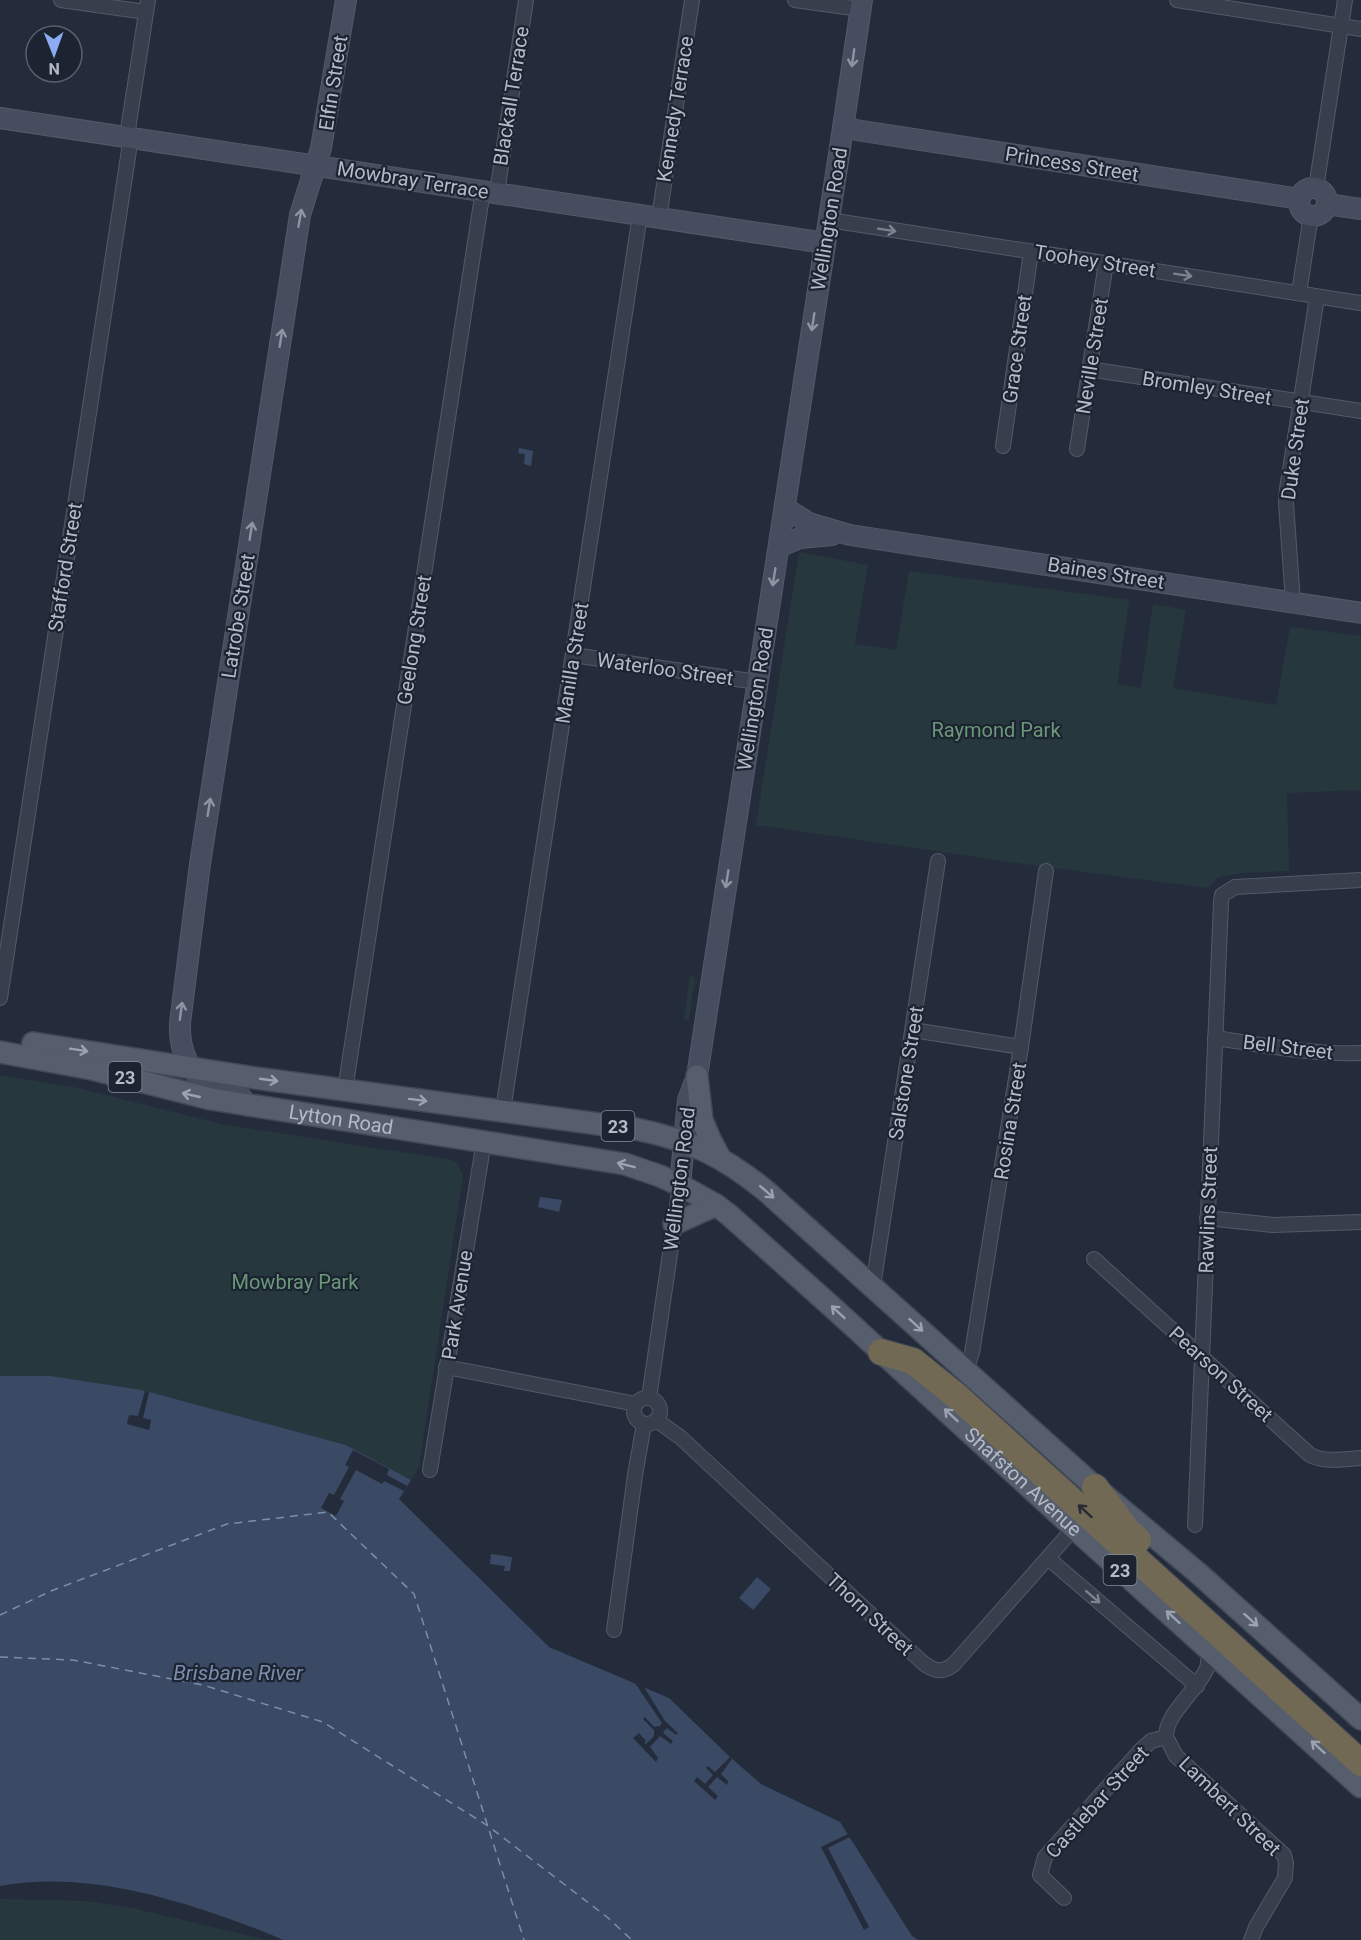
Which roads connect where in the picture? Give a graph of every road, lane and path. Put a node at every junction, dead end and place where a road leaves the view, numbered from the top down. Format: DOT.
graph roads {
  1 [pos="61,0"];
  2 [pos="346,0"];
  3 [pos="526,0"];
  4 [pos="692,0"];
  5 [pos="795,0"];
  6 [pos="1177,0"];
  7 [pos="1345,0"];
  8 [pos="861,4"];
  9 [pos="147,6"];
  10 [pos="1341,26"];
  11 [pos="1361,29"];
  12 [pos="0,118"];
  13 [pos="843,128"];
  14 [pos="129,137"];
  15 [pos="316,165"];
  16 [pos="490,192"];
  17 [pos="1309,201"];
  18 [pos="1361,209"];
  19 [pos="650,216"];
  20 [pos="829,220"];
  21 [pos="825,243"];
  22 [pos="1032,252"];
  23 [pos="1106,262"];
  24 [pos="1299,293"];
  25 [pos="1317,297"];
  26 [pos="1361,303"];
  27 [pos="1089,369"];
  28 [pos="1301,402"];
  29 [pos="1361,411"];
  30 [pos="1003,446"];
  31 [pos="1077,449"];
  32 [pos="785,508"];
  33 [pos="850,535"];
  34 [pos="779,547"];
  35 [pos="1293,602"];
  36 [pos="1361,613"];
  37 [pos="573,655"];
  38 [pos="757,682"];
  39 [pos="938,861"];
  40 [pos="1046,871"];
  41 [pos="1361,880"];
  42 [pos="0,998"];
  43 [pos="913,1030"];
  44 [pos="0,1038"];
  45 [pos="1215,1038"];
  46 [pos="1021,1047"];
  47 [pos="0,1052"];
  48 [pos="1361,1053"];
  49 [pos="190,1068"];
  50 [pos="698,1076"];
  51 [pos="345,1090"];
  52 [pos="249,1106"];
  53 [pos="503,1110"];
  54 [pos="484,1141"];
  55 [pos="684,1141"];
  56 [pos="720,1158"];
  57 [pos="680,1185"];
  58 [pos="716,1205"];
  59 [pos="1207,1218"];
  60 [pos="1361,1222"];
  61 [pos="674,1224"];
  62 [pos="1094,1259"];
  63 [pos="873,1286"];
  64 [pos="880,1352"];
  65 [pos="1202,1357"];
  66 [pos="446,1366"];
  67 [pos="966,1370"];
  68 [pos="649,1398"];
  69 [pos="636,1404"];
  70 [pos="650,1422"];
  71 [pos="1361,1458"];
  72 [pos="429,1470"];
  73 [pos="1095,1487"];
  74 [pos="1196,1525"];
  75 [pos="1074,1528"];
  76 [pos="1049,1558"];
  77 [pos="614,1630"];
  78 [pos="1209,1649"];
  79 [pos="1197,1686"];
  80 [pos="1361,1719"];
  81 [pos="1166,1737"];
  82 [pos="1361,1741"];
  83 [pos="1361,1763"];
  84 [pos="1361,1787"];
  85 [pos="1064,1898"];
  86 [pos="1251,1940"];
  1 -- 9 [label="street"];
  2 -- 15 [label="main road, Elfin Street"];
  3 -- 16 [label="street, Blackall Terrace"];
  4 -- 19 [label="street, Kennedy Terrace"];
  5 -- 8 [label="street"];
  6 -- 10 [label="street"];
  7 -- 10 [label="street"];
  8 -- 13 [label="main road, Wellington Road, one-way"];
  9 -- 14 [label="street, Stafford Street"];
  10 -- 11 [label="street"];
  10 -- 17 [label="street"];
  12 -- 14 [label="main road, Mowbray Terrace"];
  13 -- 17 [label="main road, Princess Street"];
  13 -- 20 [label="main road, Wellington Road"];
  14 -- 15 [label="main road, Mowbray Terrace"];
  14 -- 42 [label="street, Stafford Street"];
  15 -- 16 [label="main road, Mowbray Terrace"];
  49 -- 15 [label="main road, Latrobe Street, one-way"];
  16 -- 19 [label="main road, Mowbray Terrace"];
  16 -- 51 [label="street, Geelong Street"];
  17 -- 18 [label="main road"];
  17 -- 24 [label="street"];
  19 -- 21 [label="main road, Mowbray Terrace"];
  19 -- 37 [label="street, Manilla Street"];
  20 -- 21 [label="main road, Wellington Road"];
  20 -- 22 [label="street, Toohey Street, one-way"];
  21 -- 32 [label="main road, Wellington Road, one-way"];
  22 -- 23 [label="street, Toohey Street"];
  22 -- 30 [label="street, Grace Street"];
  23 -- 24 [label="street, Toohey Street, one-way"];
  23 -- 27 [label="street, Neville Street"];
  24 -- 25 [label="street, Toohey Street"];
  25 -- 26 [label="street, Toohey Street"];
  25 -- 28 [label="street, Duke Street"];
  27 -- 28 [label="street, Bromley Street"];
  27 -- 31 [label="street, Neville Street"];
  28 -- 29 [label="street, Bromley Street"];
  28 -- 35 [label="street, Duke Street"];
  32 -- 33 [label="main road, Baines Street"];
  32 -- 34 [label="main road, Wellington Road"];
  33 -- 34 [label="main road, Baines Street"];
  33 -- 35 [label="main road, Baines Street"];
  34 -- 38 [label="main road, Wellington Road, one-way"];
  35 -- 36 [label="main road, Baines Street"];
  37 -- 38 [label="street, Waterloo Street"];
  37 -- 53 [label="street, Manilla Street"];
  38 -- 50 [label="main road, Wellington Road, one-way"];
  39 -- 43 [label="street, Salstone Street"];
  40 -- 46 [label="street, Rosina Street"];
  41 -- 45 [label="street, Rawlins Street"];
  43 -- 46 [label="street"];
  43 -- 63 [label="street, Salstone Street"];
  44 -- 49 [label="main road, Lytton Road / 23, one-way"];
  45 -- 48 [label="street, Bell Street"];
  45 -- 59 [label="street, Rawlins Street"];
  46 -- 67 [label="street, Rosina Street"];
  52 -- 47 [label="main road, Lytton Road / 23, one-way"];
  49 -- 51 [label="main road, Lytton Road / 23, one-way"];
  49 -- 52 [label="main road"];
  50 -- 55 [label="main road, Wellington Road"];
  50 -- 56 [label="main road"];
  51 -- 53 [label="main road, Lytton Road / 23, one-way"];
  52 -- 54 [label="main road, Lytton Road / 23"];
  53 -- 55 [label="main road, Lytton Road / 23"];
  57 -- 54 [label="main road, Lytton Road / 23, one-way"];
  54 -- 66 [label="street, Park Avenue"];
  55 -- 56 [label="main road, 23"];
  55 -- 57 [label="main road, Wellington Road"];
  56 -- 63 [label="main road, 23, one-way"];
  57 -- 58 [label="main road, Shafston Avenue / 23"];
  57 -- 61 [label="street, Wellington Road"];
  58 -- 61 [label="main road"];
  64 -- 58 [label="main road, Shafston Avenue / 23, one-way"];
  59 -- 60 [label="street"];
  59 -- 65 [label="street, Rawlins Street"];
  61 -- 68 [label="street, Wellington Road"];
  62 -- 65 [label="street, Pearson Street"];
  63 -- 67 [label="main road, 23, one-way"];
  75 -- 64 [label="main road, Shafston Avenue / 23, one-way"];
  83 -- 64 [label="highway, one-way"];
  65 -- 71 [label="street, Pearson Street"];
  65 -- 74 [label="street, Rawlins Street"];
  66 -- 69 [label="street"];
  66 -- 72 [label="street, Park Avenue"];
  67 -- 73 [label="main road, 23"];
  68 -- 69 [label="street"];
  68 -- 70 [label="street"];
  69 -- 70 [label="street"];
  70 -- 76 [label="street, Thorn Street"];
  70 -- 77 [label="street"];
  73 -- 80 [label="main road, 23, one-way"];
  73 -- 82 [label="highway"];
  75 -- 76 [label="street, Thorn Street"];
  78 -- 75 [label="main road, Shafston Avenue / 23, one-way"];
  76 -- 79 [label="street, Shafston Avenue, one-way"];
  78 -- 79 [label="street, Castlebar Street"];
  84 -- 78 [label="main road, Shafston Avenue / 23, one-way"];
  79 -- 81 [label="street, Castlebar Street"];
  81 -- 85 [label="street, Castlebar Street"];
  81 -- 86 [label="street, Lambert Street"];
}
